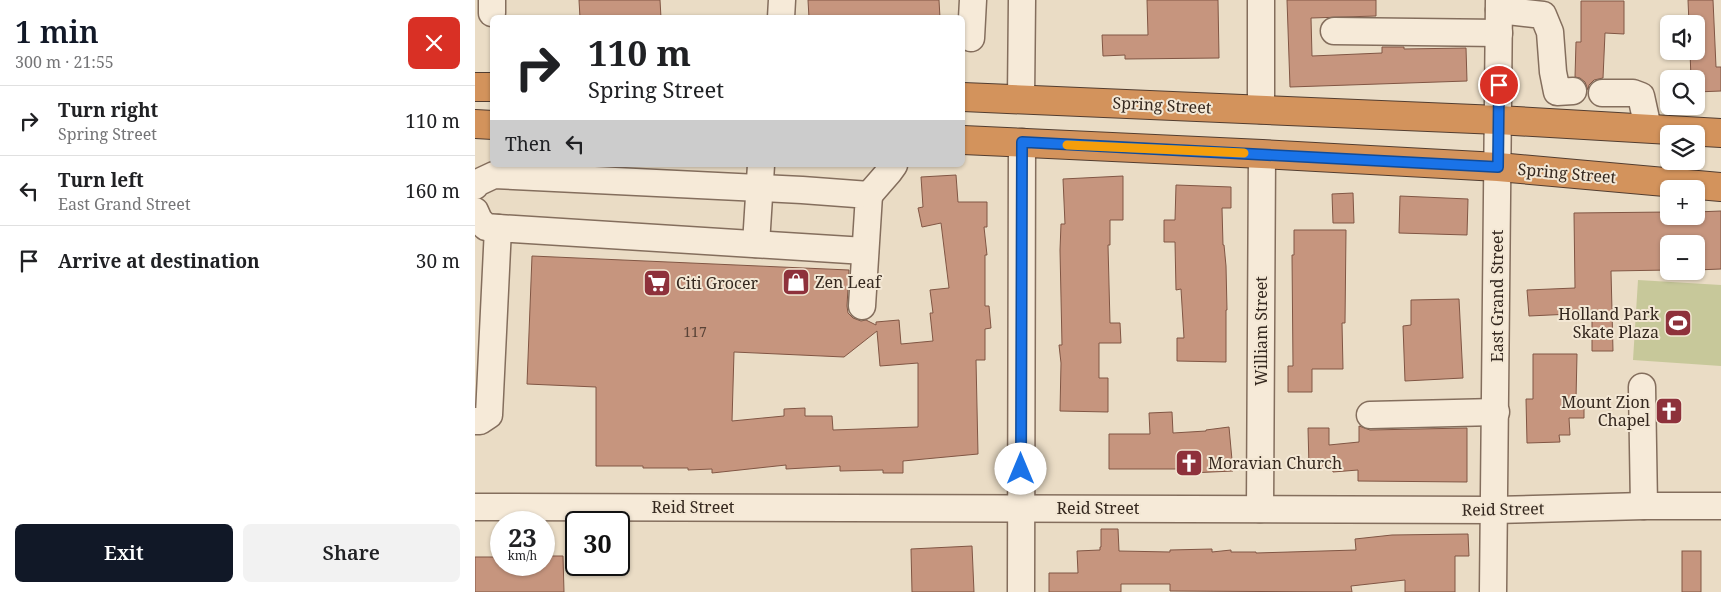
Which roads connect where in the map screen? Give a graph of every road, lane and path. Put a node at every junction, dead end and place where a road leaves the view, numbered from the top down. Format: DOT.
graph roads {
  1 [pos="781,0"];
  2 [pos="973,0"];
  3 [pos="1022,0"];
  4 [pos="1261,0"];
  5 [pos="1499,14"];
  6 [pos="781,15"];
  7 [pos="1334,31"];
  8 [pos="971,38"];
  9 [pos="475,87"];
  10 [pos="490,87"];
  11 [pos="1602,93"];
  12 [pos="965,97"];
  13 [pos="1021,98"];
  14 [pos="1261,110"];
  15 [pos="1498,120"];
  16 [pos="1551,123"];
  17 [pos="475,124"];
  18 [pos="490,125"];
  19 [pos="1648,128"];
  20 [pos="1721,132"];
  21 [pos="965,140"];
  22 [pos="1022,142"];
  23 [pos="1262,154"];
  24 [pos="892,167"];
  25 [pos="1498,167"];
  26 [pos="761,177"];
  27 [pos="475,186"];
  28 [pos="1721,187"];
  29 [pos="869,195"];
  30 [pos="475,211"];
  31 [pos="498,228"];
  32 [pos="756,244"];
  33 [pos="865,251"];
  34 [pos="862,306"];
  35 [pos="1642,387"];
  36 [pos="1496,412"];
  37 [pos="1370,415"];
  38 [pos="475,421"];
  39 [pos="475,506"];
  40 [pos="1644,506"];
  41 [pos="1721,506"];
  42 [pos="1021,507"];
  43 [pos="1260,509"];
  44 [pos="1494,510"];
  45 [pos="1021,592"];
  46 [pos="1493,592"];
  1 -- 6 [label="street"];
  2 -- 8 [label="street"];
  3 -- 13 [label="street"];
  4 -- 14 [label="street"];
  5 -- 7 [label="street"];
  5 -- 15 [label="street, East Grand Street"];
  5 -- 16 [label="street"];
  9 -- 10 [label="highway"];
  11 -- 19 [label="street"];
  12 -- 13 [label="highway, Spring Street"];
  13 -- 14 [label="highway, Spring Street"];
  14 -- 15 [label="highway, Spring Street"];
  15 -- 16 [label="highway, Spring Street"];
  15 -- 25 [label="street, East Grand Street"];
  16 -- 19 [label="highway, Spring Street"];
  17 -- 18 [label="highway"];
  19 -- 20 [label="highway, Spring Street"];
  21 -- 22 [label="highway, Spring Street"];
  22 -- 23 [label="highway, Spring Street"];
  22 -- 42 [label="street"];
  23 -- 25 [label="highway, Spring Street"];
  23 -- 43 [label="street, William Street"];
  24 -- 29 [label="street"];
  25 -- 28 [label="highway, Spring Street"];
  25 -- 36 [label="street, East Grand Street"];
  26 -- 27 [label="street"];
  26 -- 29 [label="street"];
  26 -- 32 [label="street"];
  29 -- 33 [label="street"];
  30 -- 31 [label="street"];
  31 -- 32 [label="street"];
  31 -- 38 [label="street"];
  32 -- 33 [label="street"];
  33 -- 34 [label="street"];
  35 -- 40 [label="street"];
  36 -- 37 [label="street"];
  36 -- 44 [label="street, East Grand Street"];
  39 -- 42 [label="street, Reid Street"];
  40 -- 41 [label="street, Reid Street"];
  40 -- 44 [label="street, Reid Street"];
  42 -- 43 [label="street, Reid Street"];
  42 -- 45 [label="street"];
  43 -- 44 [label="street, Reid Street"];
  44 -- 46 [label="street, East Grand Street"];
}
